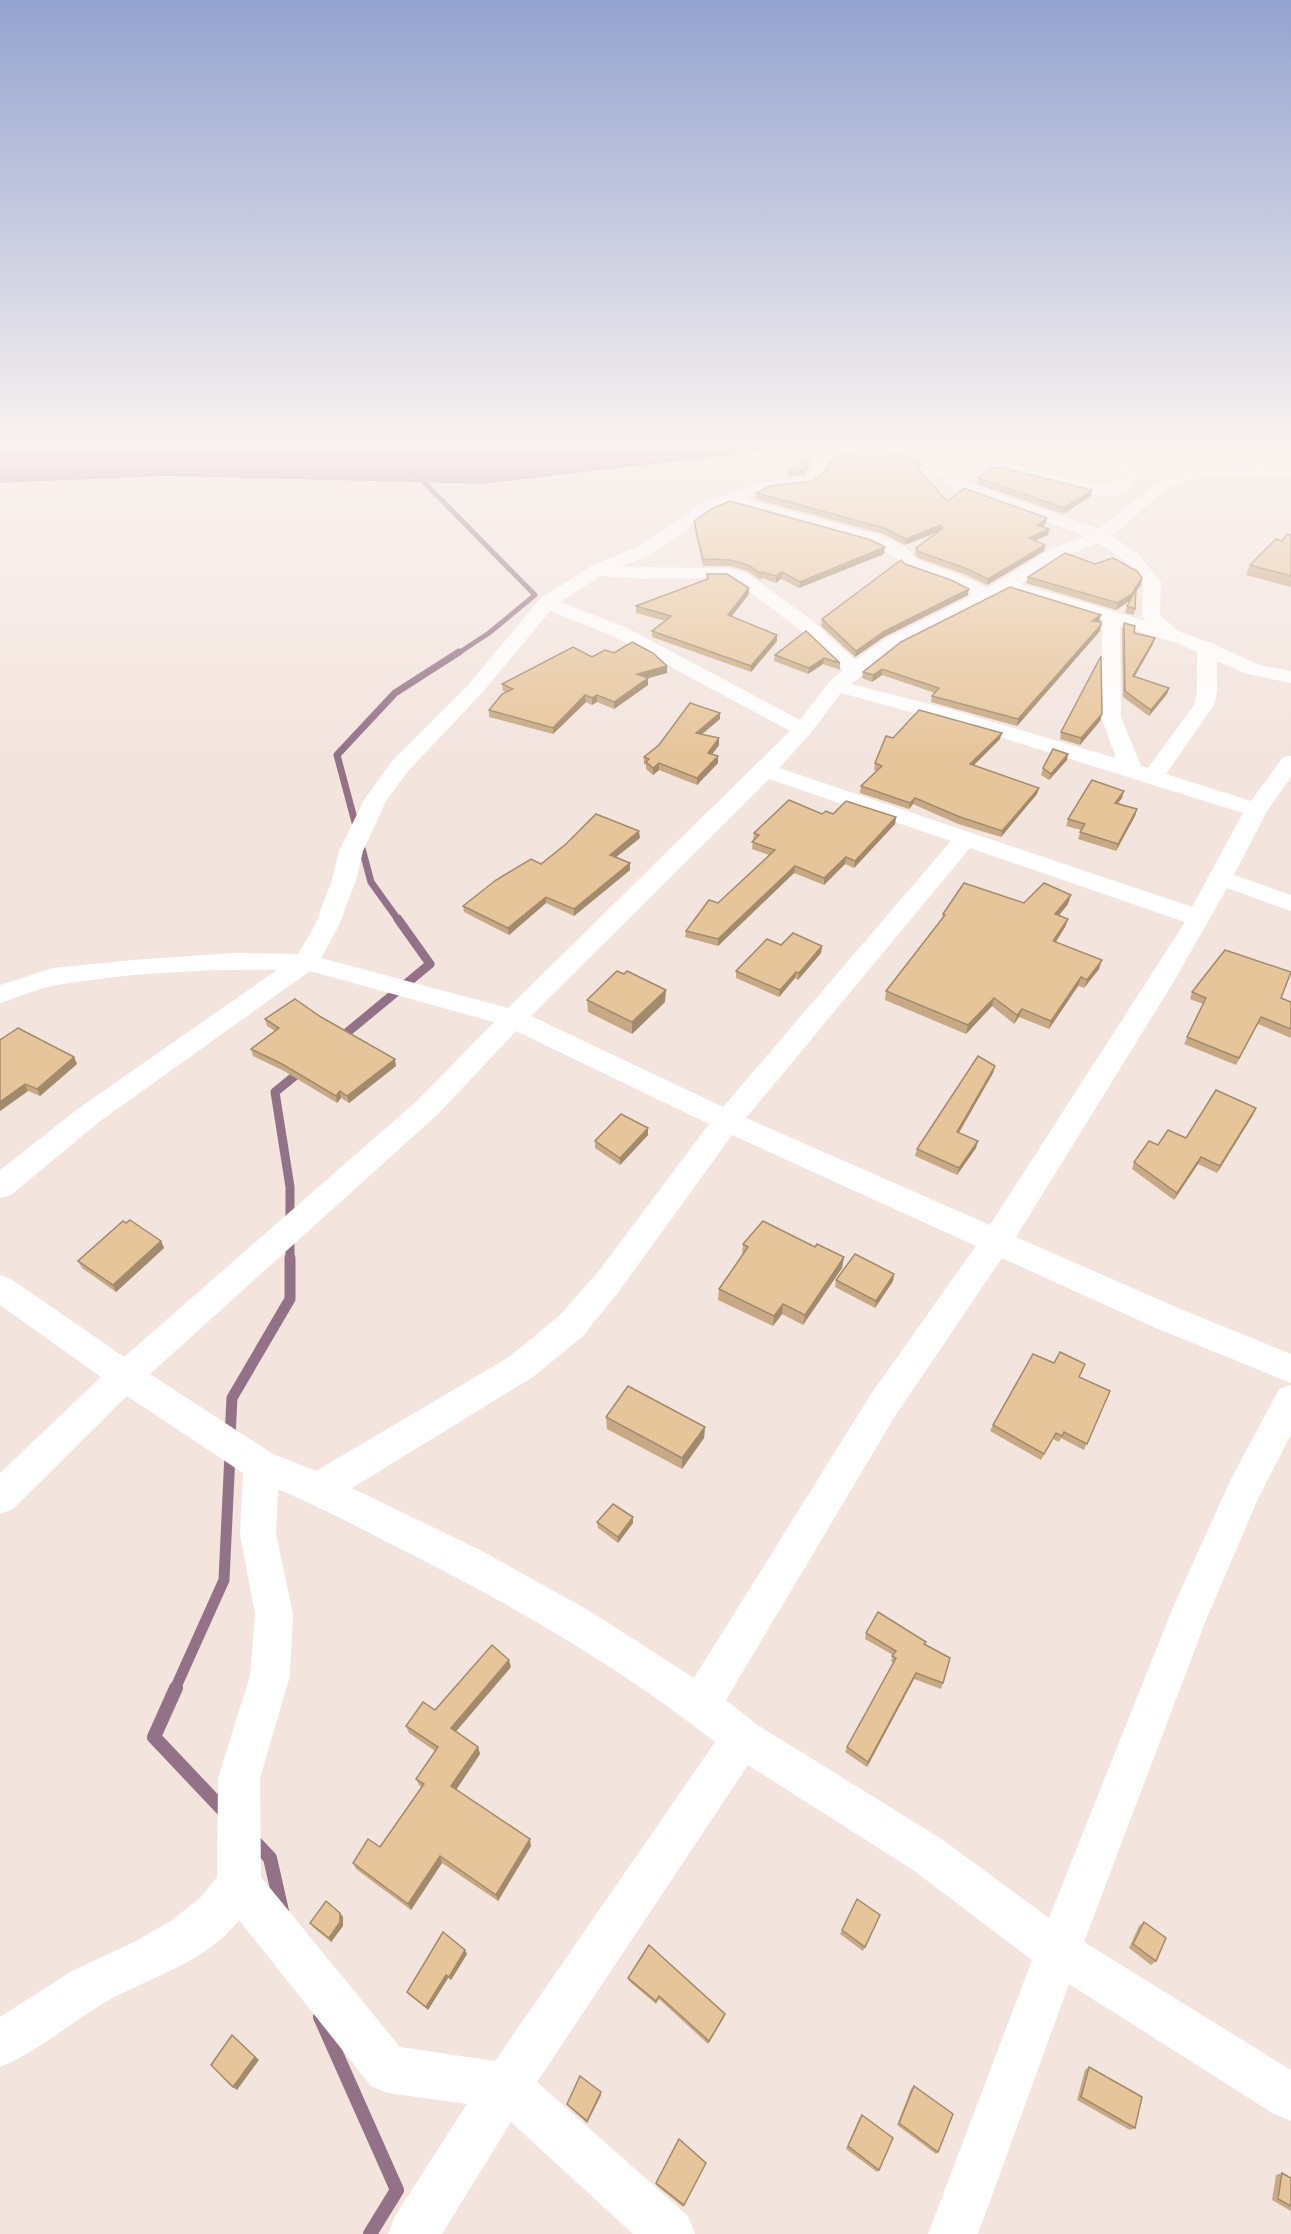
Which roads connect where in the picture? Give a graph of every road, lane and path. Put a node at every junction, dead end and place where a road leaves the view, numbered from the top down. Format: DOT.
graph roads {
  1 [pos="650,546"];
  2 [pos="889,546"];
  3 [pos="1074,546"];
  4 [pos="1115,546"];
  5 [pos="597,570"];
  6 [pos="997,590"];
  7 [pos="548,603"];
  8 [pos="1111,618"];
  9 [pos="1172,636"];
  10 [pos="1207,648"];
  11 [pos="854,670"];
  12 [pos="1291,676"];
  13 [pos="836,686"];
  14 [pos="803,730"];
  15 [pos="1291,762"];
  16 [pos="765,770"];
  17 [pos="1132,771"];
  18 [pos="1153,777"];
  19 [pos="1256,810"];
  20 [pos="966,838"];
  21 [pos="1220,878"];
  22 [pos="1291,903"];
  23 [pos="1199,918"];
  24 [pos="306,962"];
  25 [pos="0,994"];
  26 [pos="513,1018"];
  27 [pos="727,1121"];
  28 [pos="0,1187"];
  29 [pos="996,1242"];
  30 [pos="0,1288"];
  31 [pos="1291,1369"];
  32 [pos="125,1376"];
  33 [pos="1291,1400"];
  34 [pos="261,1465"];
  35 [pos="318,1489"];
  36 [pos="0,1497"];
  37 [pos="700,1705"];
  38 [pos="742,1738"];
  39 [pos="239,1886"];
  40 [pos="1058,1952"];
  41 [pos="0,2044"];
  42 [pos="506,2086"];
  43 [pos="1291,2097"];
  44 [pos="413,2234"];
  45 [pos="669,2234"];
  46 [pos="953,2234"];
  1 -- 5 [label="street"];
  2 -- 6 [label="street"];
  3 -- 6 [label="street"];
  4 -- 9 [label="street"];
  5 -- 7 [label="street"];
  5 -- 11 [label="street"];
  6 -- 8 [label="street"];
  6 -- 11 [label="street"];
  7 -- 14 [label="street"];
  7 -- 24 [label="street"];
  8 -- 9 [label="street"];
  8 -- 17 [label="street"];
  9 -- 10 [label="street"];
  10 -- 12 [label="street"];
  10 -- 18 [label="street"];
  11 -- 13 [label="street"];
  13 -- 14 [label="street"];
  13 -- 17 [label="street"];
  14 -- 16 [label="street"];
  15 -- 19 [label="street"];
  16 -- 20 [label="street"];
  16 -- 26 [label="street"];
  17 -- 18 [label="street"];
  18 -- 19 [label="street"];
  19 -- 21 [label="street"];
  20 -- 23 [label="street"];
  20 -- 27 [label="street"];
  21 -- 22 [label="street"];
  21 -- 23 [label="street"];
  23 -- 29 [label="street"];
  24 -- 25 [label="street"];
  24 -- 26 [label="street"];
  24 -- 28 [label="street"];
  26 -- 27 [label="street"];
  26 -- 32 [label="street"];
  27 -- 29 [label="street"];
  27 -- 35 [label="street"];
  29 -- 31 [label="street"];
  29 -- 37 [label="street"];
  30 -- 32 [label="street"];
  32 -- 34 [label="street"];
  32 -- 36 [label="street"];
  33 -- 40 [label="street"];
  34 -- 35 [label="street"];
  34 -- 39 [label="street"];
  35 -- 37 [label="street"];
  37 -- 38 [label="street"];
  38 -- 40 [label="street"];
  38 -- 42 [label="street"];
  39 -- 41 [label="street"];
  39 -- 42 [label="street"];
  40 -- 43 [label="street"];
  40 -- 46 [label="street"];
  42 -- 44 [label="street"];
  42 -- 45 [label="street"];
}
